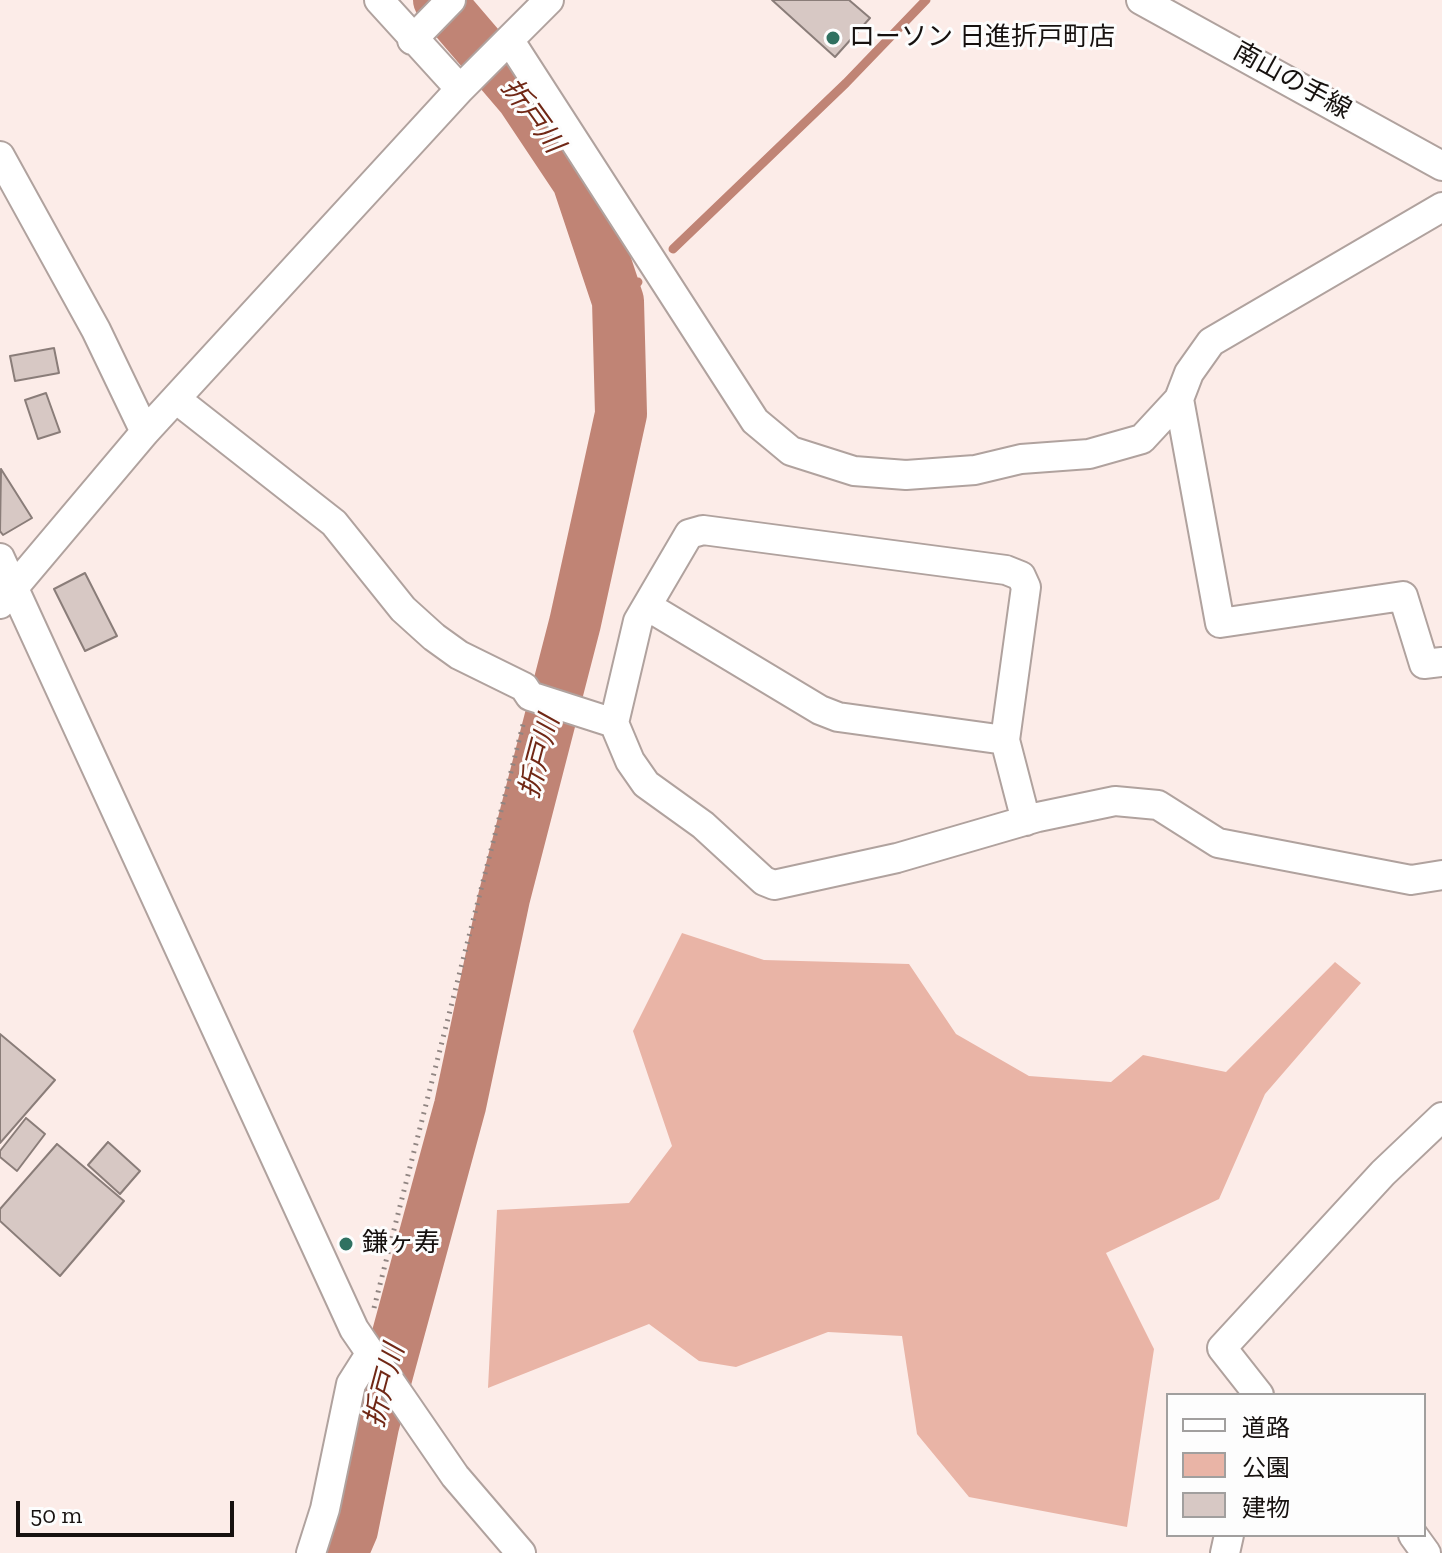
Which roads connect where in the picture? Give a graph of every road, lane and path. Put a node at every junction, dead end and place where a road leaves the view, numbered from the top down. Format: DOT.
graph roads {
  1 [pos="379,0"];
  2 [pos="451,0"];
  3 [pos="549,0"];
  4 [pos="1141,0"];
  5 [pos="412,40"];
  6 [pos="509,41"];
  7 [pos="461,89"];
  8 [pos="0,156"];
  9 [pos="1442,166"];
  10 [pos="1442,207"];
  11 [pos="176,399"];
  12 [pos="1179,399"];
  13 [pos="145,432"];
  14 [pos="0,558"];
  15 [pos="8,596"];
  16 [pos="647,606"];
  17 [pos="1442,662"];
  18 [pos="530,696"];
  19 [pos="614,723"];
  20 [pos="1005,740"];
  21 [pos="1026,821"];
  22 [pos="1442,875"];
  23 [pos="1442,1117"];
  24 [pos="354,1329"];
  25 [pos="374,1361"];
  26 [pos="1257,1393"];
  27 [pos="311,1553"];
  28 [pos="521,1553"];
  1 -- 5 [label="street"];
  2 -- 5 [label="street"];
  3 -- 6 [label="street"];
  4 -- 9 [label="street, 南山の手線"];
  5 -- 7 [label="street"];
  6 -- 7 [label="street"];
  6 -- 12 [label="street"];
  7 -- 11 [label="street"];
  8 -- 13 [label="street"];
  10 -- 12 [label="street"];
  11 -- 13 [label="street"];
  11 -- 18 [label="street"];
  12 -- 17 [label="street"];
  13 -- 15 [label="street"];
  14 -- 15 [label="street"];
  15 -- 24 [label="street"];
  16 -- 19 [label="street"];
  16 -- 20 [label="street"];
  16 -- 20 [label="street"];
  18 -- 19 [label="street"];
  18 -- 24 [label="path"];
  19 -- 21 [label="street"];
  20 -- 21 [label="street"];
  21 -- 22 [label="street"];
  23 -- 26 [label="street"];
  24 -- 25 [label="street"];
  25 -- 27 [label="street"];
  25 -- 28 [label="street"];
}
